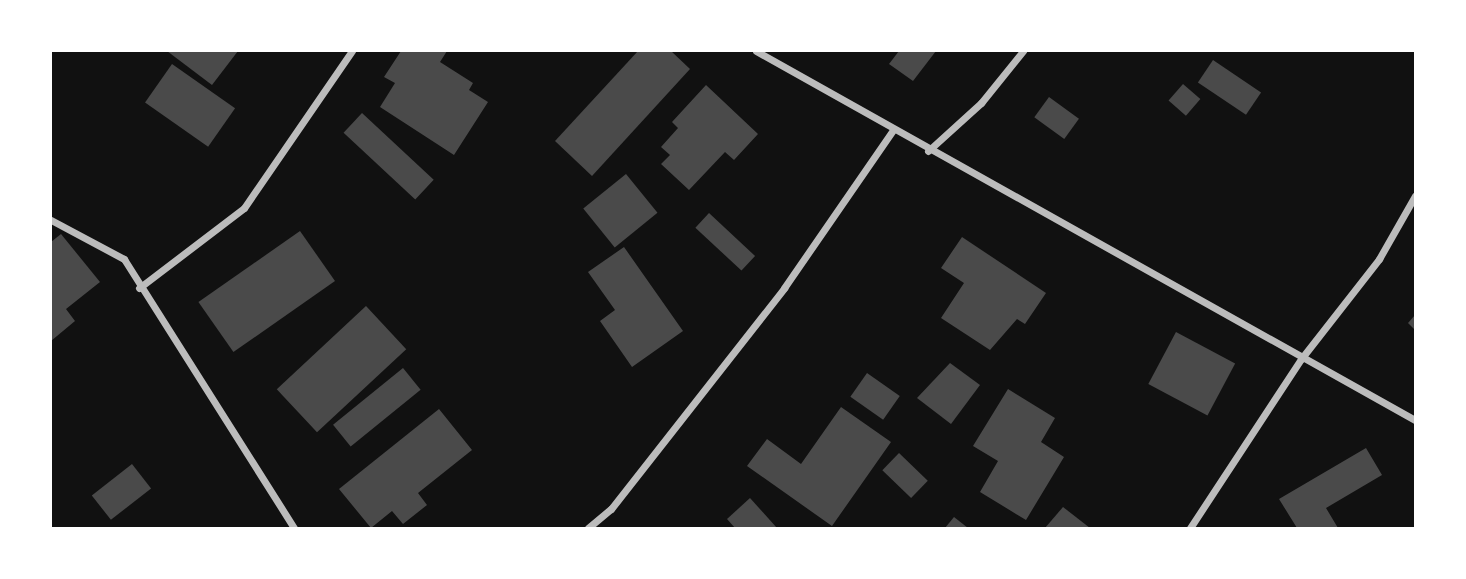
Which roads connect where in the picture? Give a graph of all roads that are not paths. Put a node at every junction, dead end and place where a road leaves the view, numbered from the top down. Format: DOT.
graph roads {
  1 [pos="352,51"];
  2 [pos="756,51"];
  3 [pos="1023,51"];
  4 [pos="893,130"];
  5 [pos="928,151"];
  6 [pos="1415,196"];
  7 [pos="51,220"];
  8 [pos="139,288"];
  9 [pos="1301,359"];
  10 [pos="1415,420"];
  11 [pos="294,528"];
  12 [pos="588,528"];
  13 [pos="1190,528"];
  1 -- 8 [label="street"];
  2 -- 4 [label="street"];
  3 -- 5 [label="street"];
  4 -- 5 [label="street"];
  4 -- 12 [label="street"];
  5 -- 9 [label="street"];
  6 -- 9 [label="street"];
  7 -- 8 [label="street"];
  8 -- 11 [label="street"];
  9 -- 10 [label="street"];
  9 -- 13 [label="street"];
}
